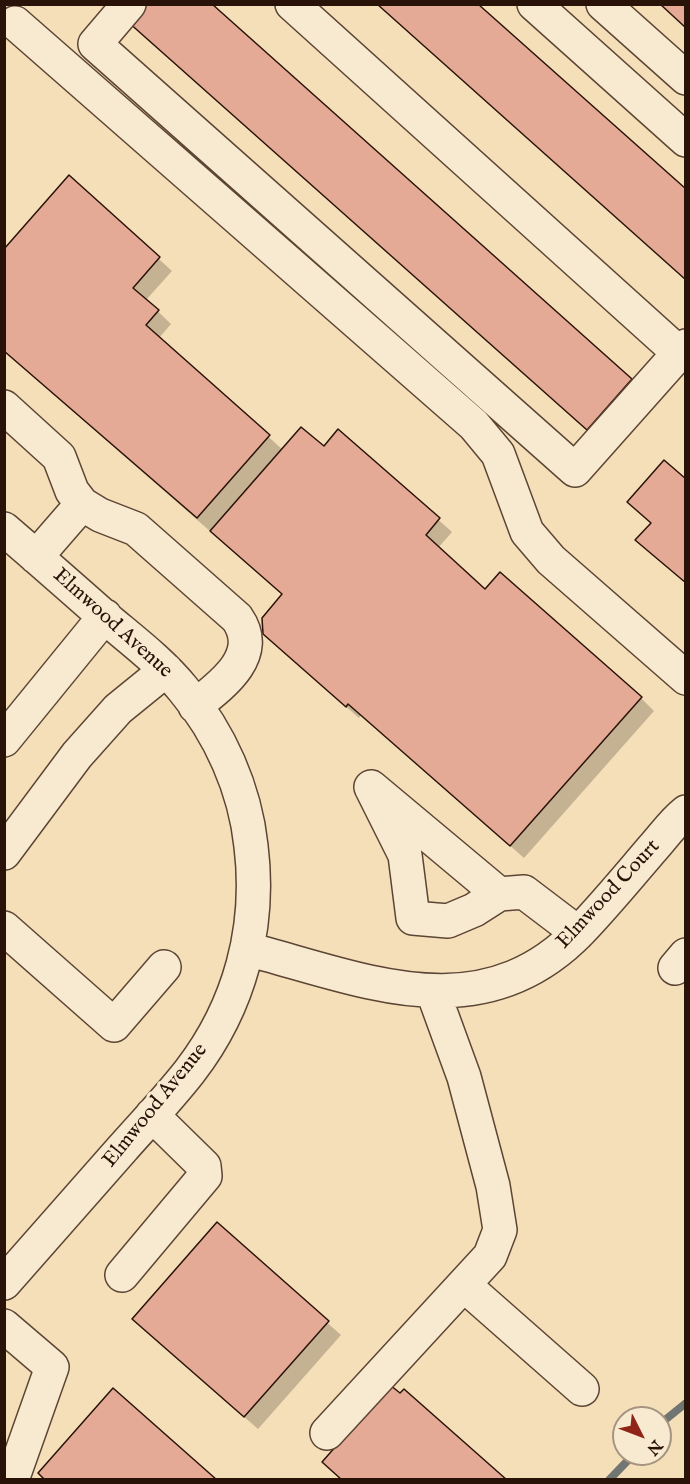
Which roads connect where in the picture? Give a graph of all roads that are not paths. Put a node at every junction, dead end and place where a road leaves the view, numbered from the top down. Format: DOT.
graph roads {
  1 [pos="129,4"];
  2 [pos="292,4"];
  3 [pos="534,4"];
  4 [pos="603,4"];
  5 [pos="21,15"];
  6 [pos="686,78"];
  7 [pos="686,140"];
  8 [pos="682,350"];
  9 [pos="4,406"];
  10 [pos="82,504"];
  11 [pos="4,529"];
  12 [pos="36,557"];
  13 [pos="105,616"];
  14 [pos="166,670"];
  15 [pos="686,678"];
  16 [pos="195,706"];
  17 [pos="4,740"];
  18 [pos="686,812"];
  19 [pos="4,853"];
  20 [pos="499,894"];
  21 [pos="4,928"];
  22 [pos="578,933"];
  23 [pos="248,949"];
  24 [pos="164,966"];
  25 [pos="433,992"];
  26 [pos="152,1115"];
  27 [pos="122,1275"];
  28 [pos="4,1283"];
  29 [pos="464,1285"];
  30 [pos="4,1326"];
  31 [pos="582,1389"];
  32 [pos="327,1433"];
  33 [pos="12,1479"];
  1 -- 8 [label="street"];
  2 -- 8 [label="street"];
  3 -- 7 [label="street"];
  4 -- 6 [label="street"];
  5 -- 15 [label="street"];
  9 -- 10 [label="street"];
  10 -- 12 [label="street"];
  10 -- 16 [label="street"];
  11 -- 12 [label="street, Elmwood Avenue"];
  12 -- 13 [label="street, Elmwood Avenue"];
  13 -- 14 [label="street, Elmwood Avenue"];
  13 -- 17 [label="street"];
  14 -- 16 [label="street, Elmwood Avenue"];
  14 -- 19 [label="street"];
  16 -- 23 [label="street, Elmwood Avenue"];
  18 -- 22 [label="street, Elmwood Court"];
  20 -- 22 [label="street"];
  21 -- 24 [label="street"];
  22 -- 25 [label="street, Elmwood Court"];
  23 -- 25 [label="street, Elmwood Court"];
  23 -- 26 [label="street, Elmwood Avenue"];
  25 -- 29 [label="street"];
  26 -- 27 [label="street"];
  26 -- 28 [label="street, Elmwood Avenue"];
  29 -- 31 [label="street"];
  29 -- 32 [label="street"];
  30 -- 33 [label="street"];
}
